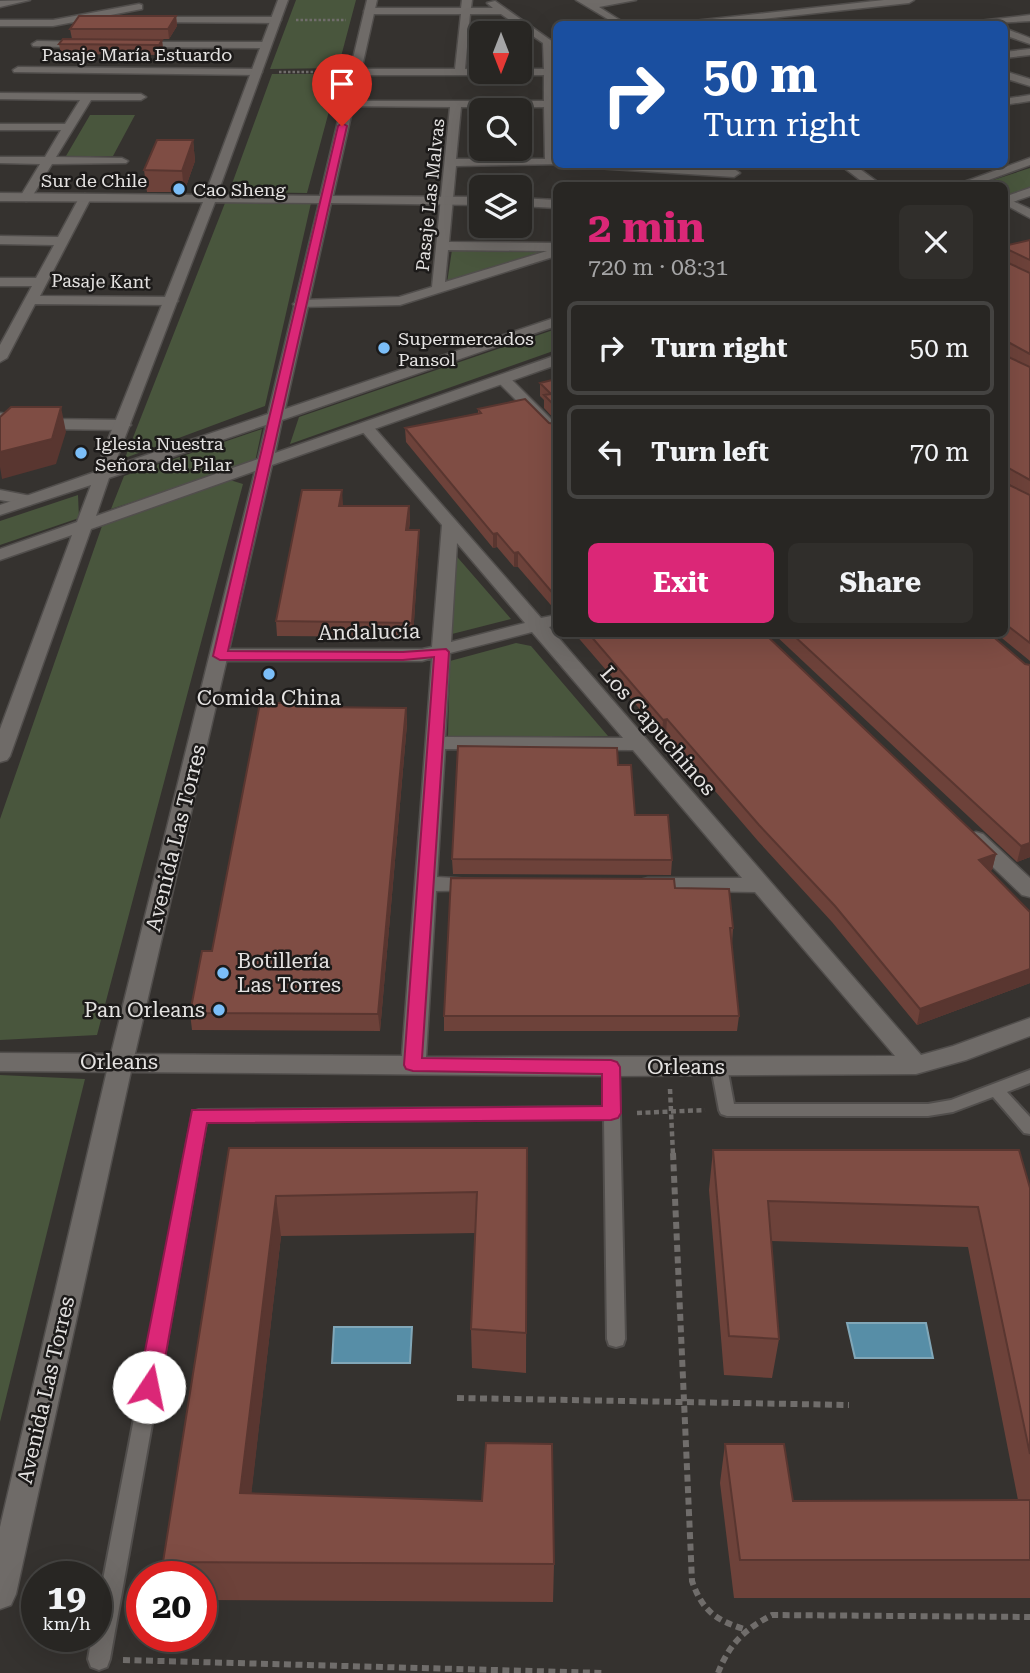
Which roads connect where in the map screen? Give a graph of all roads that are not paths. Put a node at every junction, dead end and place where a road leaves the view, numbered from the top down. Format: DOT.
graph roads {
  1 [pos="25,0"];
  2 [pos="283,0"];
  3 [pos="488,0"];
  4 [pos="631,0"];
  5 [pos="909,0"];
  6 [pos="584,2"];
  7 [pos="0,5"];
  8 [pos="466,5"];
  9 [pos="139,8"];
  10 [pos="184,10"];
  11 [pos="370,10"];
  12 [pos="504,11"];
  13 [pos="1030,18"];
  14 [pos="71,20"];
  15 [pos="179,20"];
  16 [pos="276,20"];
  17 [pos="617,21"];
  18 [pos="721,21"];
  19 [pos="1006,21"];
  20 [pos="0,23"];
  21 [pos="52,23"];
  22 [pos="1008,33"];
  23 [pos="1030,41"];
  24 [pos="92,45"];
  25 [pos="120,45"];
  26 [pos="267,45"];
  27 [pos="552,45"];
  28 [pos="1030,52"];
  29 [pos="1008,55"];
  30 [pos="257,72"];
  31 [pos="355,72"];
  32 [pos="460,72"];
  33 [pos="553,72"];
  34 [pos="16,73"];
  35 [pos="1008,75"];
  36 [pos="1030,83"];
  37 [pos="148,84"];
  38 [pos="87,97"];
  39 [pos="1030,98"];
  40 [pos="1008,101"];
  41 [pos="348,103"];
  42 [pos="456,104"];
  43 [pos="553,107"];
  44 [pos="134,110"];
  45 [pos="0,127"];
  46 [pos="69,127"];
  47 [pos="0,160"];
  48 [pos="48,160"];
  49 [pos="122,161"];
  50 [pos="1030,161"];
  51 [pos="451,162"];
  52 [pos="553,163"];
  53 [pos="650,168"];
  54 [pos="850,168"];
  55 [pos="731,174"];
  56 [pos="871,182"];
  57 [pos="970,182"];
  58 [pos="1030,192"];
  59 [pos="0,197"];
  60 [pos="26,197"];
  61 [pos="85,198"];
  62 [pos="210,199"];
  63 [pos="325,200"];
  64 [pos="1008,200"];
  65 [pos="447,201"];
  66 [pos="469,201"];
  67 [pos="532,203"];
  68 [pos="1008,203"];
  69 [pos="553,204"];
  70 [pos="1030,214"];
  71 [pos="0,240"];
  72 [pos="62,241"];
  73 [pos="442,246"];
  74 [pos="553,247"];
  75 [pos="553,253"];
  76 [pos="0,282"];
  77 [pos="40,282"];
  78 [pos="438,289"];
  79 [pos="31,300"];
  80 [pos="171,301"];
  81 [pos="300,304"];
  82 [pos="553,323"];
  83 [pos="0,358"];
  84 [pos="553,361"];
  85 [pos="503,379"];
  86 [pos="275,416"];
  87 [pos="0,418"];
  88 [pos="123,425"];
  89 [pos="366,427"];
  90 [pos="553,429"];
  91 [pos="264,463"];
  92 [pos="102,476"];
  93 [pos="0,495"];
  94 [pos="30,500"];
  95 [pos="0,510"];
  96 [pos="450,524"];
  97 [pos="86,526"];
  98 [pos="0,555"];
  99 [pos="547,623"];
  100 [pos="558,637"];
  101 [pos="442,652"];
  102 [pos="220,656"];
  103 [pos="6,724"];
  104 [pos="435,743"];
  105 [pos="639,744"];
  106 [pos="0,756"];
  107 [pos="959,823"];
  108 [pos="425,884"];
  109 [pos="506,885"];
  110 [pos="627,885"];
  111 [pos="761,886"];
  112 [pos="1030,890"];
  113 [pos="1030,1027"];
  114 [pos="0,1062"];
  115 [pos="121,1062"];
  116 [pos="413,1065"];
  117 [pos="916,1065"];
  118 [pos="611,1067"];
  119 [pos="719,1067"];
  120 [pos="1030,1076"];
  121 [pos="995,1089"];
  122 [pos="611,1113"];
  123 [pos="1030,1128"];
  124 [pos="616,1339"];
  125 [pos="0,1594"];
  126 [pos="99,1659"];
  1 -- 7 [label="street"];
  2 -- 16 [label="street"];
  3 -- 12 [label="street"];
  4 -- 6 [label="street"];
  5 -- 18 [label="street"];
  6 -- 17 [label="street"];
  8 -- 11 [label="street"];
  8 -- 12 [label="street"];
  8 -- 32 [label="street"];
  9 -- 14 [label="street"];
  10 -- 15 [label="street"];
  11 -- 31 [label="street, Avenida Las Torres"];
  12 -- 27 [label="street"];
  13 -- 19 [label="street"];
  14 -- 15 [label="street"];
  14 -- 21 [label="street"];
  15 -- 16 [label="street"];
  16 -- 26 [label="street"];
  20 -- 21 [label="street"];
  21 -- 34 [label="street"];
  22 -- 23 [label="street"];
  24 -- 34 [label="street"];
  25 -- 26 [label="street"];
  26 -- 30 [label="street"];
  27 -- 33 [label="street"];
  28 -- 29 [label="street"];
  30 -- 37 [label="street, Pasaje María Estuardo"];
  30 -- 62 [label="street"];
  31 -- 32 [label="street"];
  31 -- 41 [label="street, Avenida Las Torres"];
  32 -- 33 [label="street"];
  33 -- 43 [label="street"];
  34 -- 37 [label="street, Pasaje María Estuardo"];
  34 -- 38 [label="street"];
  35 -- 36 [label="street"];
  37 -- 38 [label="street"];
  37 -- 44 [label="street"];
  38 -- 46 [label="street"];
  39 -- 40 [label="street"];
  41 -- 42 [label="street"];
  41 -- 63 [label="street, Avenida Las Torres"];
  42 -- 43 [label="street"];
  42 -- 51 [label="street, Pasaje Las Malvas"];
  45 -- 46 [label="street"];
  46 -- 48 [label="street"];
  47 -- 48 [label="street"];
  48 -- 49 [label="street"];
  48 -- 60 [label="street"];
  50 -- 57 [label="street"];
  51 -- 52 [label="street"];
  51 -- 65 [label="street, Pasaje Las Malvas"];
  53 -- 55 [label="street"];
  54 -- 56 [label="street"];
  58 -- 64 [label="street"];
  59 -- 60 [label="street, Sur de Chile"];
  60 -- 61 [label="street, Sur de Chile"];
  61 -- 62 [label="street, Sur de Chile"];
  61 -- 72 [label="street"];
  62 -- 63 [label="street, Sur de Chile"];
  62 -- 80 [label="street"];
  63 -- 65 [label="street, Sur de Chile"];
  63 -- 81 [label="street, Avenida Las Torres"];
  65 -- 66 [label="street, Sur de Chile"];
  65 -- 73 [label="street, Pasaje Las Malvas"];
  67 -- 69 [label="street"];
  68 -- 70 [label="street"];
  71 -- 72 [label="street"];
  72 -- 77 [label="street"];
  73 -- 74 [label="street"];
  73 -- 78 [label="street, Pasaje Las Malvas"];
  75 -- 78 [label="street"];
  76 -- 77 [label="street, Pasaje Kant"];
  77 -- 79 [label="street"];
  78 -- 81 [label="street"];
  79 -- 80 [label="street, Pasaje Kant"];
  79 -- 83 [label="street"];
  80 -- 88 [label="street"];
  81 -- 86 [label="street, Avenida Las Torres"];
  82 -- 86 [label="street"];
  84 -- 85 [label="street"];
  85 -- 89 [label="street"];
  85 -- 90 [label="street"];
  86 -- 91 [label="street, Avenida Las Torres"];
  86 -- 92 [label="street"];
  87 -- 88 [label="street"];
  88 -- 92 [label="street"];
  89 -- 91 [label="street"];
  89 -- 96 [label="street, Los Capuchinos"];
  91 -- 97 [label="street"];
  91 -- 102 [label="street, Avenida Las Torres"];
  92 -- 94 [label="street"];
  92 -- 97 [label="street"];
  93 -- 94 [label="street"];
  94 -- 95 [label="street"];
  96 -- 99 [label="street, Los Capuchinos"];
  96 -- 101 [label="street"];
  97 -- 98 [label="street"];
  97 -- 103 [label="street"];
  99 -- 101 [label="street, Andalucía"];
  100 -- 105 [label="street, Los Capuchinos"];
  101 -- 102 [label="street, Andalucía"];
  101 -- 104 [label="street"];
  102 -- 115 [label="street, Avenida Las Torres"];
  103 -- 106 [label="street"];
  104 -- 105 [label="street"];
  104 -- 108 [label="street"];
  105 -- 111 [label="street, Los Capuchinos"];
  107 -- 112 [label="street"];
  108 -- 109 [label="street"];
  108 -- 116 [label="street"];
  110 -- 111 [label="street"];
  111 -- 117 [label="street, Los Capuchinos"];
  113 -- 117 [label="street, Orleans"];
  114 -- 115 [label="street, Orleans"];
  115 -- 116 [label="street, Orleans"];
  115 -- 125 [label="street, Avenida Las Torres"];
  116 -- 118 [label="street, Orleans"];
  117 -- 119 [label="street, Orleans"];
  118 -- 119 [label="street, Orleans"];
  118 -- 122 [label="lane"];
  119 -- 121 [label="lane"];
  120 -- 121 [label="lane"];
  121 -- 123 [label="lane"];
  122 -- 124 [label="lane"];
  122 -- 126 [label="lane"];
}
